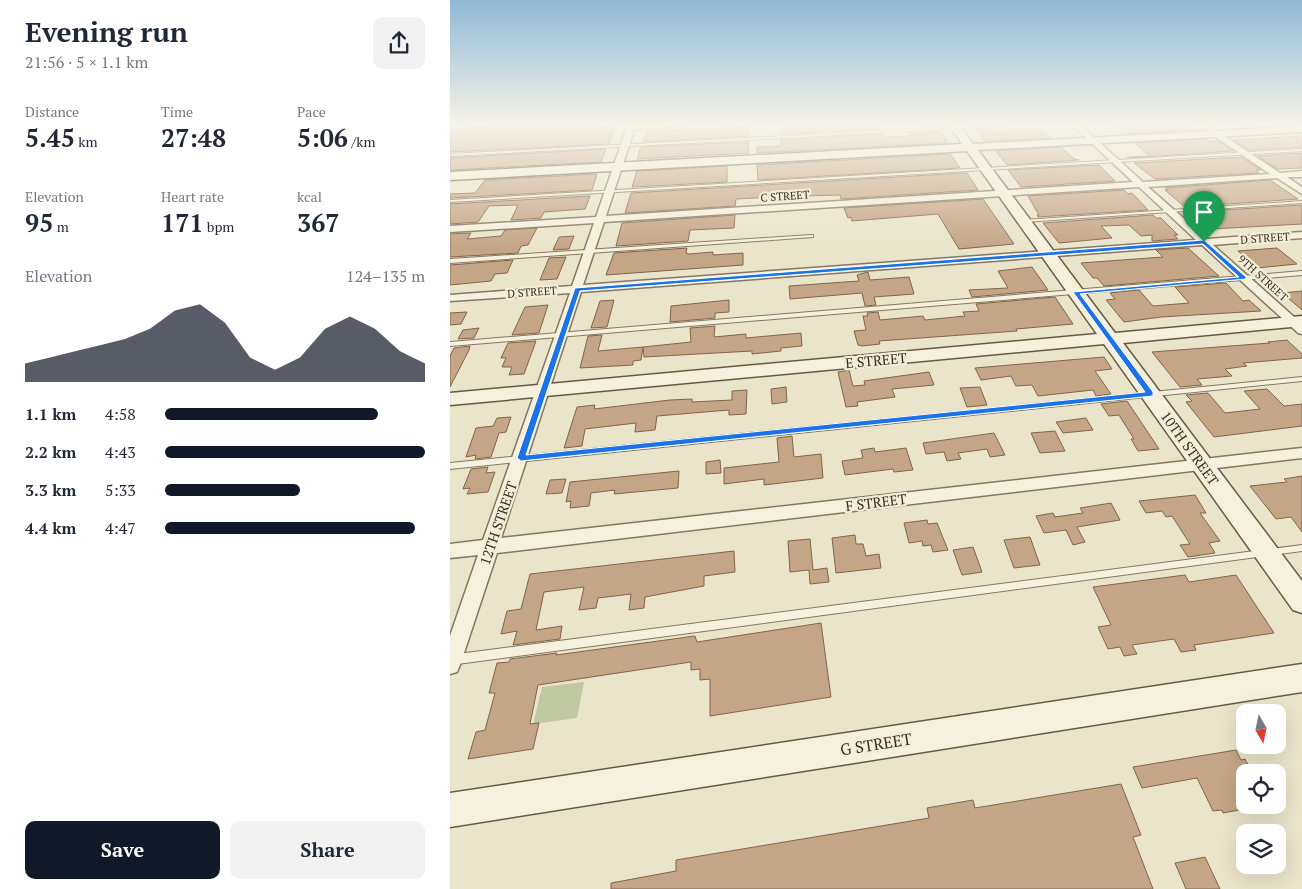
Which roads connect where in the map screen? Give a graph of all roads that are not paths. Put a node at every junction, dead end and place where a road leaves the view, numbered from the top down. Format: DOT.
graph roads {
  1 [pos="645,165"];
  2 [pos="983,165"];
  3 [pos="1042,165"];
  4 [pos="1119,165"];
  5 [pos="1263,165"];
  6 [pos="618,167"];
  7 [pos="986,169"];
  8 [pos="1302,174"];
  9 [pos="450,176"];
  10 [pos="1279,176"];
  11 [pos="1140,184"];
  12 [pos="610,191"];
  13 [pos="1302,191"];
  14 [pos="1004,193"];
  15 [pos="450,201"];
  16 [pos="1302,202"];
  17 [pos="1170,211"];
  18 [pos="600,219"];
  19 [pos="1024,221"];
  20 [pos="450,229"];
  21 [pos="1302,235"];
  22 [pos="811,236"];
  23 [pos="1204,242"];
  24 [pos="589,251"];
  25 [pos="1048,254"];
  26 [pos="450,261"];
  27 [pos="1302,273"];
  28 [pos="1244,278"];
  29 [pos="577,289"];
  30 [pos="1076,292"];
  31 [pos="450,298"];
  32 [pos="1299,324"];
  33 [pos="563,335"];
  34 [pos="1109,339"];
  35 [pos="450,344"];
  36 [pos="1302,379"];
  37 [pos="543,390"];
  38 [pos="1150,394"];
  39 [pos="450,398"];
  40 [pos="1302,452"];
  41 [pos="521,458"];
  42 [pos="1201,464"];
  43 [pos="450,466"];
  44 [pos="490,547"];
  45 [pos="1302,548"];
  46 [pos="450,551"];
  47 [pos="1266,553"];
  48 [pos="1302,602"];
  49 [pos="451,662"];
  50 [pos="1302,678"];
  51 [pos="450,810"];
  1 -- 6 [label="street"];
  2 -- 7 [label="street, 10TH STREET"];
  3 -- 7 [label="lane"];
  4 -- 11 [label="street, 9TH STREET"];
  5 -- 10 [label="street"];
  6 -- 9 [label="street"];
  6 -- 12 [label="street, 12TH STREET"];
  7 -- 12 [label="lane"];
  7 -- 14 [label="street, 10TH STREET"];
  8 -- 10 [label="street, C STREET"];
  10 -- 11 [label="street, C STREET"];
  10 -- 13 [label="street"];
  11 -- 14 [label="street, C STREET"];
  11 -- 17 [label="street, 9TH STREET"];
  12 -- 15 [label="lane"];
  12 -- 18 [label="street, 12TH STREET"];
  14 -- 18 [label="street, C STREET"];
  14 -- 19 [label="street, 10TH STREET"];
  16 -- 17 [label="lane"];
  17 -- 19 [label="lane"];
  17 -- 23 [label="street, 9TH STREET"];
  18 -- 20 [label="street, C STREET"];
  18 -- 24 [label="street, 12TH STREET"];
  19 -- 25 [label="street, 10TH STREET"];
  21 -- 23 [label="street, D STREET"];
  22 -- 24 [label="lane"];
  23 -- 25 [label="street, D STREET"];
  23 -- 28 [label="street, 9TH STREET"];
  24 -- 26 [label="lane"];
  24 -- 29 [label="street, 12TH STREET"];
  25 -- 29 [label="street, D STREET"];
  25 -- 30 [label="street, 10TH STREET"];
  27 -- 28 [label="lane"];
  28 -- 30 [label="lane"];
  28 -- 32 [label="street, 9TH STREET"];
  29 -- 31 [label="street, D STREET"];
  29 -- 33 [label="street, 12TH STREET"];
  30 -- 33 [label="lane"];
  30 -- 34 [label="street, 10TH STREET"];
  32 -- 34 [label="street, E STREET"];
  33 -- 35 [label="lane"];
  33 -- 37 [label="street, 12TH STREET"];
  34 -- 37 [label="street, E STREET"];
  34 -- 38 [label="street, 10TH STREET"];
  36 -- 38 [label="lane"];
  37 -- 39 [label="street, E STREET"];
  37 -- 41 [label="street, 12TH STREET"];
  38 -- 41 [label="lane"];
  38 -- 42 [label="street, 10TH STREET"];
  40 -- 42 [label="street, F STREET"];
  41 -- 43 [label="lane"];
  41 -- 44 [label="street, 12TH STREET"];
  42 -- 44 [label="street, F STREET"];
  42 -- 47 [label="street, 10TH STREET"];
  44 -- 46 [label="street, F STREET"];
  44 -- 49 [label="street, 12TH STREET"];
  45 -- 47 [label="lane"];
  47 -- 48 [label="street, 10TH STREET"];
  47 -- 49 [label="lane"];
  50 -- 51 [label="street, G STREET"];
}
